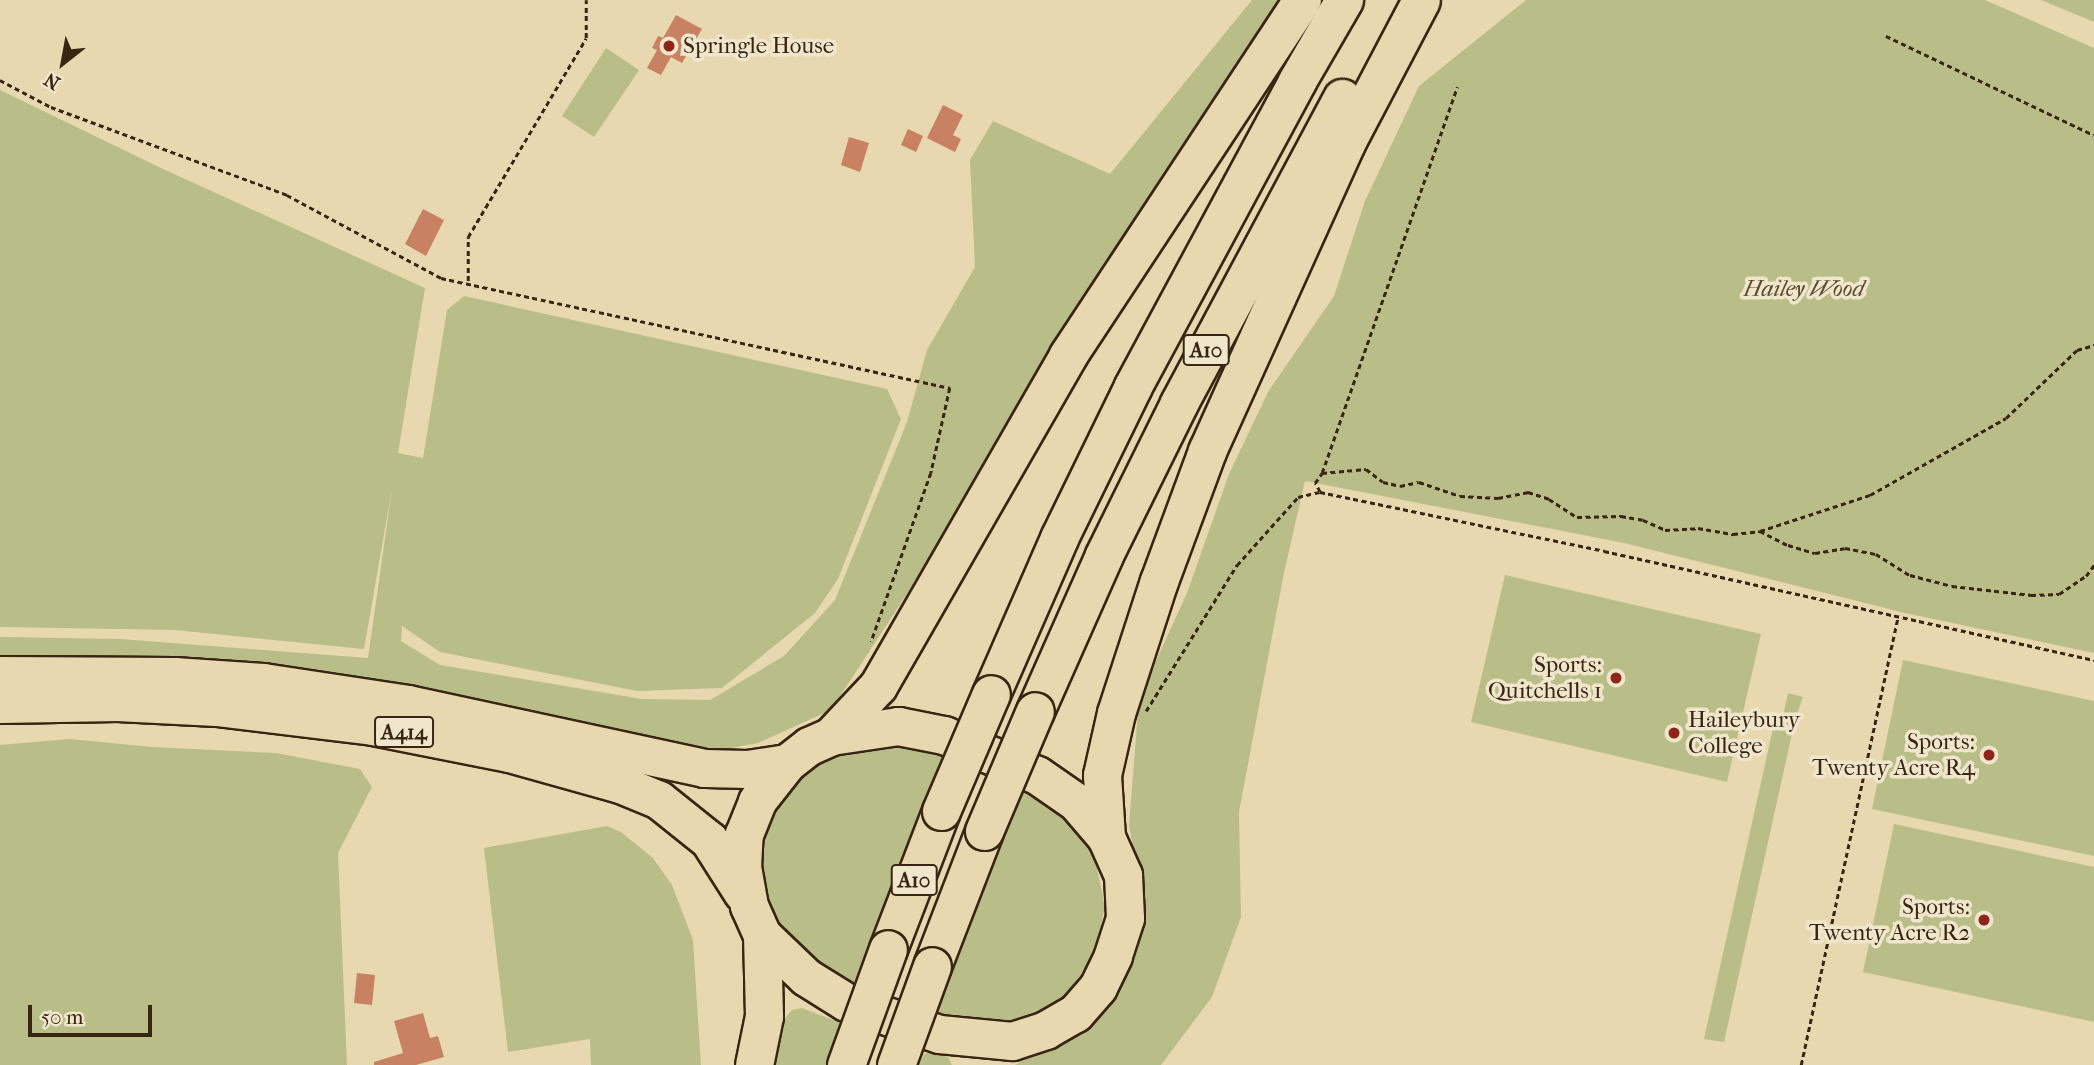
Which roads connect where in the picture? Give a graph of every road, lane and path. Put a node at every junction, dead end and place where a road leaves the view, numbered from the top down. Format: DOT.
graph roads {
  1 [pos="586,0"];
  2 [pos="1302,0"];
  3 [pos="1344,0"];
  4 [pos="1399,0"];
  5 [pos="1421,0"];
  6 [pos="1886,36"];
  7 [pos="0,80"];
  8 [pos="1457,87"];
  9 [pos="2094,135"];
  10 [pos="468,281"];
  11 [pos="2094,345"];
  12 [pos="1322,473"];
  13 [pos="1320,492"];
  14 [pos="1760,531"];
  15 [pos="2094,565"];
  16 [pos="1898,618"];
  17 [pos="871,642"];
  18 [pos="2094,660"];
  19 [pos="0,675"];
  20 [pos="0,705"];
  21 [pos="1142,719"];
  22 [pos="831,736"];
  23 [pos="786,763"];
  24 [pos="1106,837"];
  25 [pos="756,920"];
  26 [pos="1000,1053"];
  27 [pos="754,1065"];
  28 [pos="846,1065"];
  29 [pos="896,1065"];
  30 [pos="1801,1065"];
  1 -- 10 [label="path"];
  2 -- 22 [label="highway"];
  3 -- 28 [label="highway, A10, bridge"];
  4 -- 29 [label="highway, A10, bridge"];
  5 -- 24 [label="highway"];
  6 -- 9 [label="path"];
  7 -- 10 [label="path"];
  8 -- 12 [label="path"];
  10 -- 17 [label="path"];
  11 -- 14 [label="path"];
  12 -- 13 [label="path"];
  12 -- 14 [label="path"];
  13 -- 16 [label="path"];
  13 -- 21 [label="path"];
  14 -- 15 [label="path"];
  16 -- 18 [label="path"];
  16 -- 30 [label="path"];
  19 -- 23 [label="highway, A414"];
  20 -- 25 [label="highway, A414"];
  22 -- 23 [label="highway"];
  22 -- 24 [label="highway"];
  23 -- 25 [label="highway"];
  24 -- 26 [label="highway"];
  25 -- 26 [label="highway"];
  25 -- 27 [label="highway"];
}
